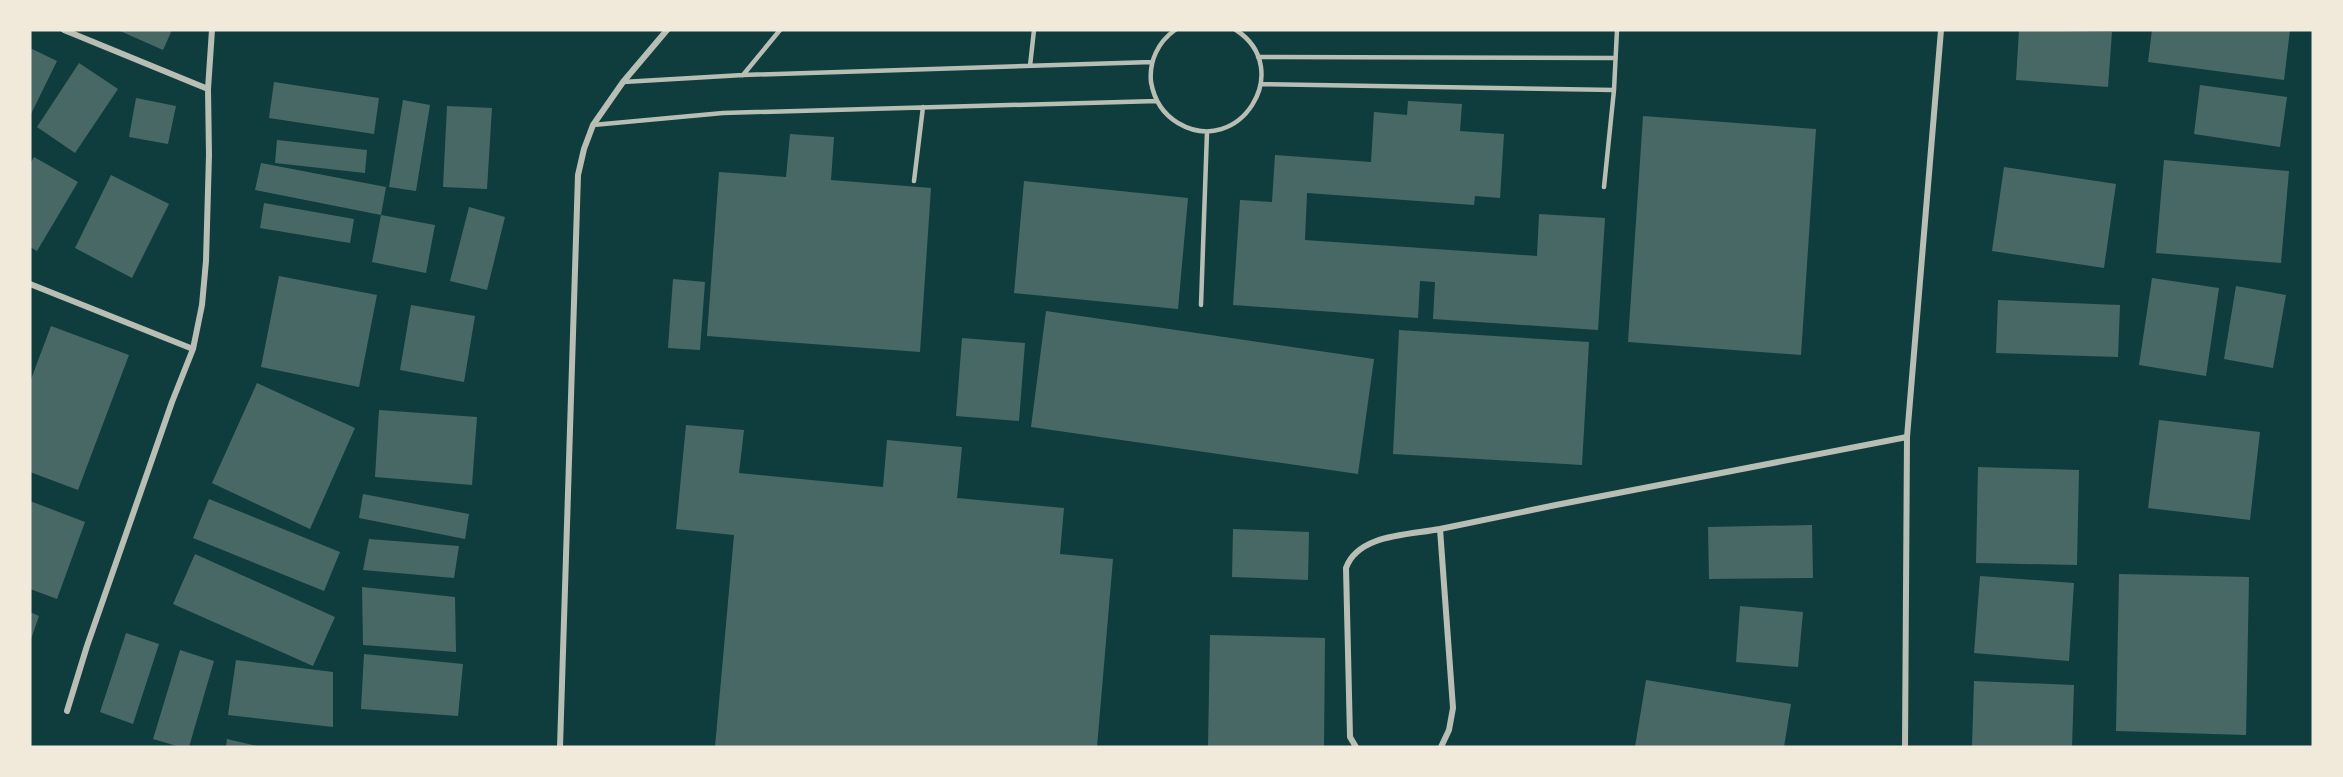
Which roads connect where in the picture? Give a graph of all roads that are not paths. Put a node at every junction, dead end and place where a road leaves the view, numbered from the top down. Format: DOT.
graph roads {
  1 [pos="64,30"];
  2 [pos="212,30"];
  3 [pos="668,30"];
  4 [pos="780,30"];
  5 [pos="1034,30"];
  6 [pos="1175,30"];
  7 [pos="1236,30"];
  8 [pos="1617,30"];
  9 [pos="1941,30"];
  10 [pos="1258,57"];
  11 [pos="1615,58"];
  12 [pos="1152,62"];
  13 [pos="1030,66"];
  14 [pos="742,75"];
  15 [pos="624,82"];
  16 [pos="1261,84"];
  17 [pos="208,89"];
  18 [pos="1614,90"];
  19 [pos="1157,101"];
  20 [pos="923,107"];
  21 [pos="594,125"];
  22 [pos="1207,132"];
  23 [pos="914,181"];
  24 [pos="1604,187"];
  25 [pos="30,284"];
  26 [pos="1201,305"];
  27 [pos="193,349"];
  28 [pos="1908,437"];
  29 [pos="1440,529"];
  30 [pos="67,711"];
  31 [pos="560,747"];
  32 [pos="1356,747"];
  33 [pos="1441,747"];
  34 [pos="1905,747"];
  1 -- 17 [label="street"];
  2 -- 17 [label="street"];
  3 -- 15 [label="street"];
  4 -- 14 [label="lane"];
  5 -- 13 [label="lane"];
  6 -- 12 [label="lane"];
  7 -- 10 [label="lane"];
  8 -- 11 [label="lane"];
  9 -- 28 [label="street"];
  10 -- 11 [label="lane"];
  10 -- 16 [label="lane"];
  11 -- 18 [label="lane"];
  12 -- 13 [label="lane"];
  12 -- 19 [label="lane"];
  13 -- 14 [label="lane"];
  14 -- 15 [label="lane"];
  15 -- 21 [label="street"];
  16 -- 18 [label="lane"];
  16 -- 22 [label="lane"];
  17 -- 27 [label="street"];
  18 -- 24 [label="lane"];
  19 -- 20 [label="lane"];
  19 -- 22 [label="lane"];
  20 -- 21 [label="lane"];
  20 -- 23 [label="lane"];
  21 -- 31 [label="street"];
  22 -- 26 [label="lane"];
  25 -- 27 [label="street"];
  27 -- 30 [label="street"];
  28 -- 29 [label="street"];
  28 -- 34 [label="street"];
  29 -- 32 [label="street"];
  29 -- 33 [label="street"];
}
